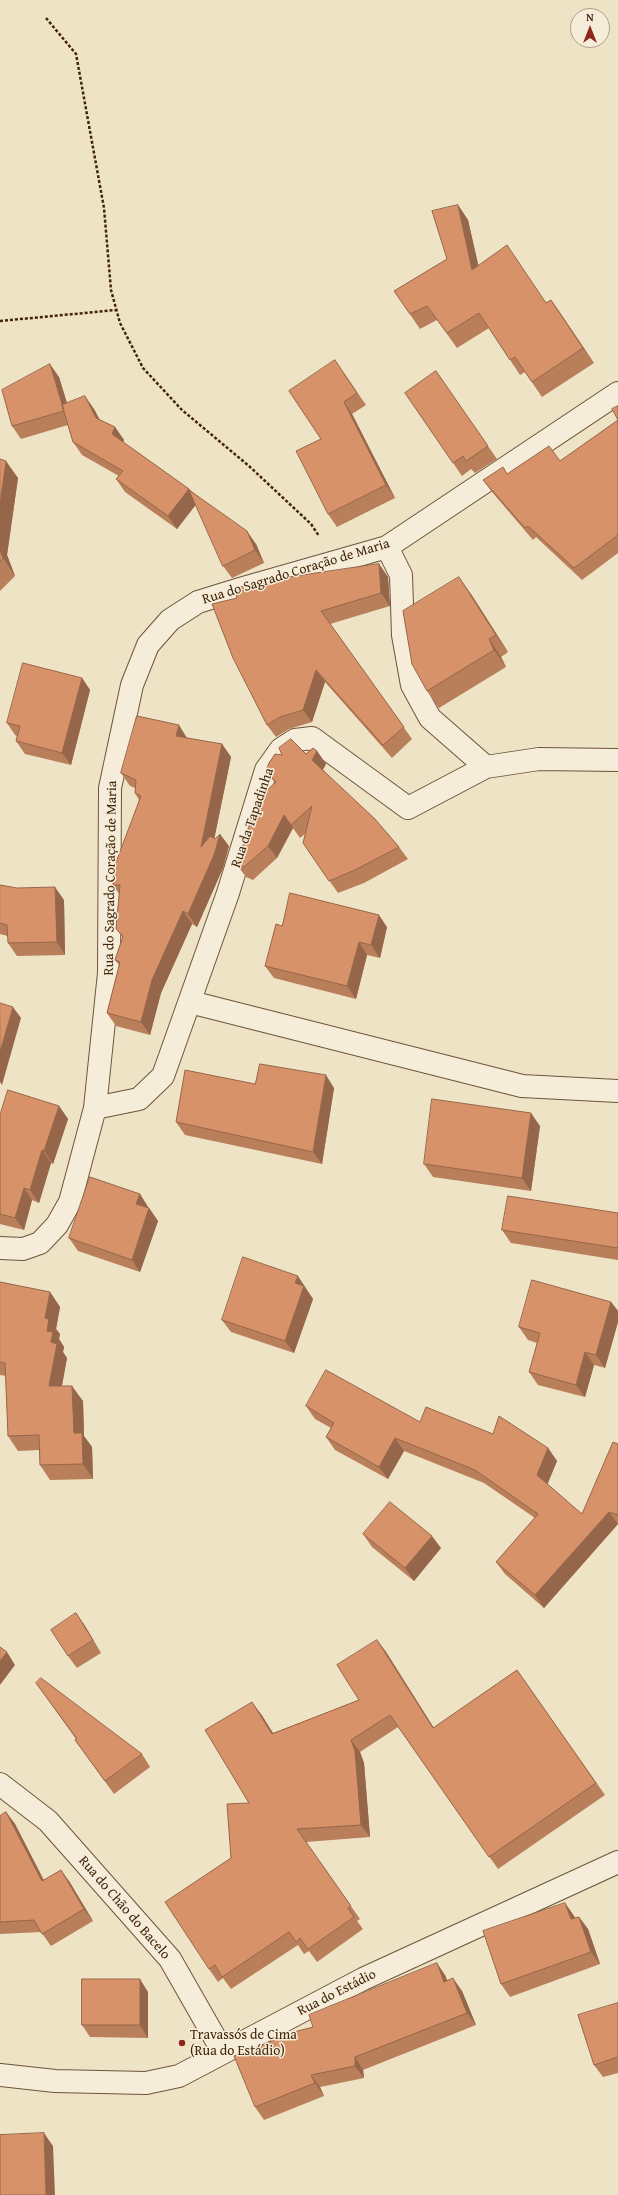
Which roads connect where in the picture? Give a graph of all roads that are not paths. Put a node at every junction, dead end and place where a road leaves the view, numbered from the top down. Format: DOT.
graph roads {
  1 [pos="618,393"];
  2 [pos="386,547"];
  3 [pos="618,760"];
  4 [pos="486,767"];
  5 [pos="190,1002"];
  6 [pos="618,1091"];
  7 [pos="95,1108"];
  8 [pos="0,1248"];
  9 [pos="0,1784"];
  10 [pos="618,1862"];
  11 [pos="223,2052"];
  12 [pos="0,2075"];
  1 -- 2 [label="street, Rua do Sagrado Coração de Maria"];
  2 -- 4 [label="street"];
  2 -- 7 [label="street, Rua do Sagrado Coração de Maria"];
  3 -- 4 [label="street, Rua da Tapadinha"];
  4 -- 5 [label="street, Rua da Tapadinha"];
  5 -- 6 [label="street"];
  5 -- 7 [label="street, Rua da Tapadinha"];
  7 -- 8 [label="street, Rua do Sagrado Coração de Maria"];
  9 -- 11 [label="street, Rua do Chão do Bacelo"];
  10 -- 11 [label="street, Rua do Estádio"];
  11 -- 12 [label="street, Rua do Estádio"];
}
